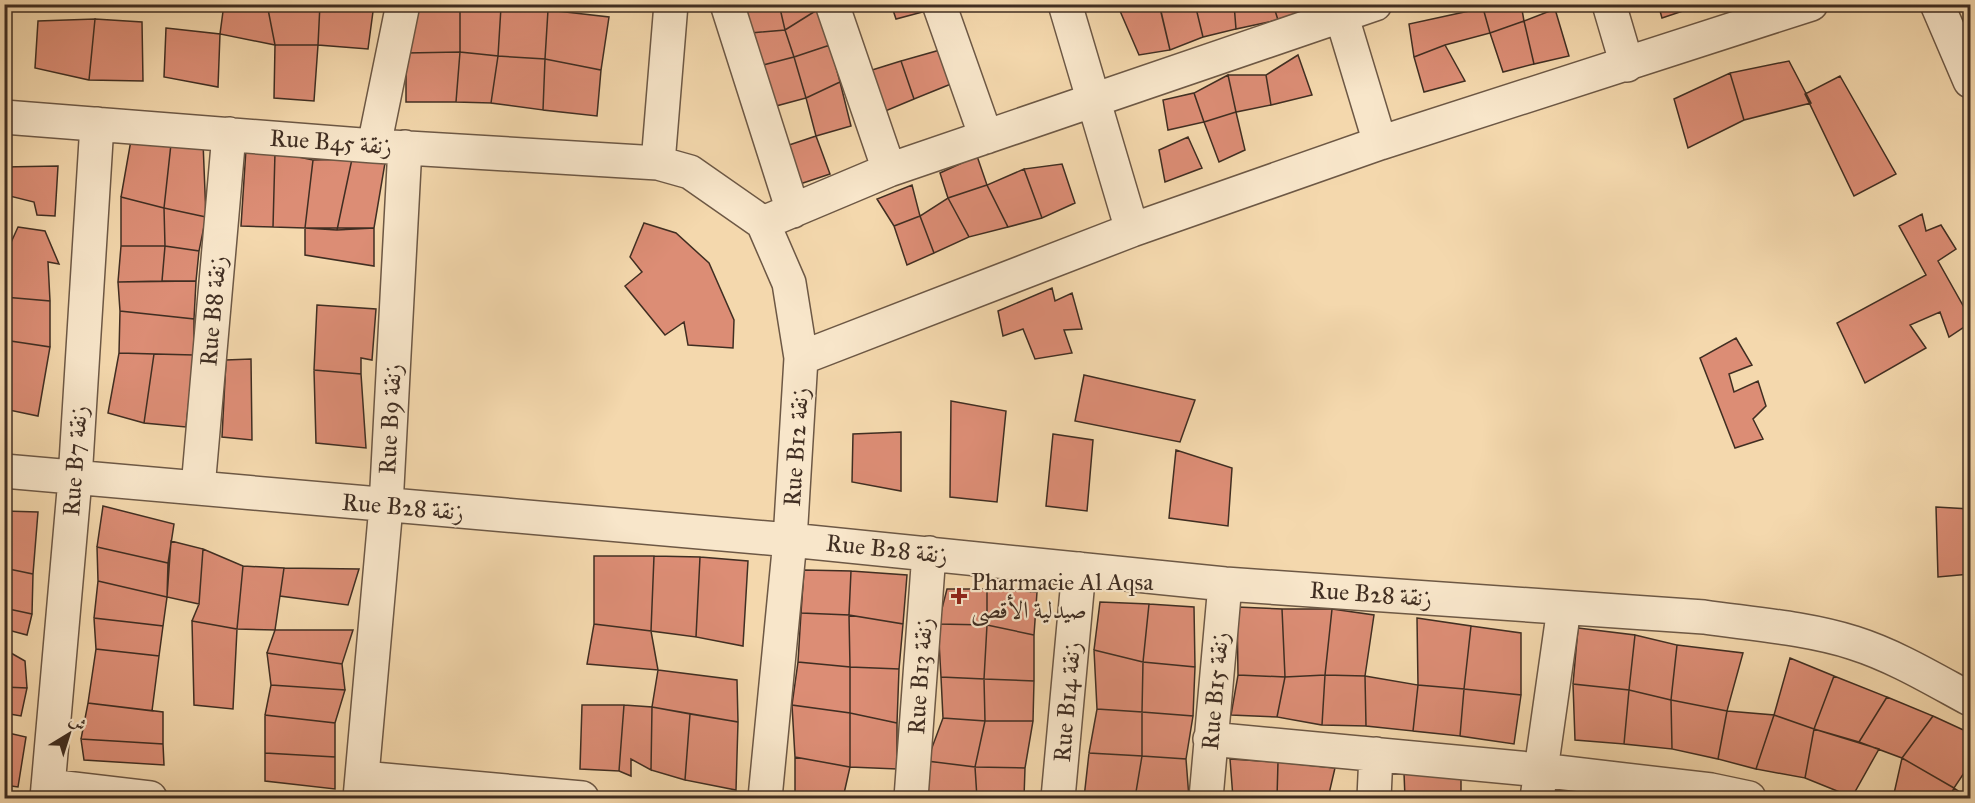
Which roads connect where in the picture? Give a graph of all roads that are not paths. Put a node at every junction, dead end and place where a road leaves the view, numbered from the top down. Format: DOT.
graph roads {
  1 [pos="403,4"];
  2 [pos="671,4"];
  3 [pos="727,4"];
  4 [pos="832,4"];
  5 [pos="939,4"];
  6 [pos="1065,4"];
  7 [pos="1375,4"];
  8 [pos="1610,4"];
  9 [pos="1811,4"];
  10 [pos="1937,4"];
  11 [pos="1340,10"];
  12 [pos="1755,13"];
  13 [pos="1627,65"];
  14 [pos="1971,81"];
  15 [pos="1094,101"];
  16 [pos="4,117"];
  17 [pos="97,124"];
  18 [pos="229,134"];
  19 [pos="986,137"];
  20 [pos="1380,143"];
  21 [pos="389,147"];
  22 [pos="658,163"];
  23 [pos="889,171"];
  24 [pos="794,211"];
  25 [pos="763,223"];
  26 [pos="1132,230"];
  27 [pos="801,358"];
  28 [pos="4,471"];
  29 [pos="75,479"];
  30 [pos="198,488"];
  31 [pos="386,506"];
  32 [pos="790,540"];
  33 [pos="929,553"];
  34 [pos="1080,569"];
  35 [pos="1225,584"];
  36 [pos="1564,608"];
  37 [pos="1971,699"];
  38 [pos="1210,739"];
  39 [pos="1376,754"];
  40 [pos="1538,784"];
  41 [pos="362,788"];
  42 [pos="48,792"];
  43 [pos="492,794"];
  44 [pos="1709,794"];
  45 [pos="150,798"];
  46 [pos="582,798"];
  47 [pos="765,798"];
  48 [pos="911,798"];
  49 [pos="1058,798"];
  50 [pos="1206,798"];
  51 [pos="1374,798"];
  52 [pos="1749,798"];
  1 -- 21 [label="street, Rue B9 زنقة"];
  2 -- 22 [label="street"];
  3 -- 24 [label="street"];
  4 -- 23 [label="street"];
  5 -- 19 [label="street"];
  6 -- 15 [label="street"];
  7 -- 11 [label="street"];
  8 -- 13 [label="street"];
  9 -- 12 [label="street"];
  10 -- 14 [label="street"];
  11 -- 15 [label="street"];
  11 -- 20 [label="street"];
  12 -- 13 [label="street"];
  13 -- 20 [label="street"];
  15 -- 19 [label="street"];
  15 -- 26 [label="street"];
  16 -- 17 [label="street, Rue B45 زنقة"];
  17 -- 18 [label="street, Rue B45 زنقة"];
  17 -- 29 [label="street, Rue B7 زنقة"];
  18 -- 21 [label="street, Rue B45 زنقة"];
  18 -- 30 [label="street, Rue B8 زنقة"];
  19 -- 23 [label="street"];
  20 -- 26 [label="street"];
  21 -- 22 [label="street, Rue B45 زنقة"];
  21 -- 31 [label="street, Rue B9 زنقة"];
  22 -- 25 [label="street"];
  23 -- 24 [label="street"];
  24 -- 25 [label="street"];
  25 -- 27 [label="street, Rue B12 زنقة"];
  26 -- 27 [label="street"];
  27 -- 32 [label="street, Rue B12 زنقة"];
  28 -- 29 [label="street, Rue B28 زنقة"];
  29 -- 30 [label="street, Rue B28 زنقة"];
  29 -- 42 [label="street, Rue B7 زنقة"];
  30 -- 31 [label="street, Rue B28 زنقة"];
  31 -- 32 [label="street, Rue B28 زنقة"];
  31 -- 41 [label="street, Rue B9 زنقة"];
  32 -- 33 [label="street, Rue B28 زنقة"];
  32 -- 47 [label="street, Rue B12 زنقة"];
  33 -- 34 [label="street, Rue B28 زنقة"];
  33 -- 48 [label="street, Rue B13 زنقة"];
  34 -- 35 [label="street, Rue B28 زنقة"];
  34 -- 49 [label="street, Rue B14 زنقة"];
  35 -- 36 [label="street, Rue B28 زنقة"];
  35 -- 38 [label="street, Rue B15 زنقة"];
  36 -- 37 [label="street, Rue B28 زنقة"];
  36 -- 40 [label="street"];
  38 -- 39 [label="street"];
  38 -- 50 [label="street, Rue B15 زنقة"];
  39 -- 40 [label="street"];
  39 -- 51 [label="street"];
  40 -- 44 [label="street"];
  41 -- 43 [label="street"];
  42 -- 45 [label="street"];
  43 -- 46 [label="street"];
  44 -- 52 [label="street"];
}
